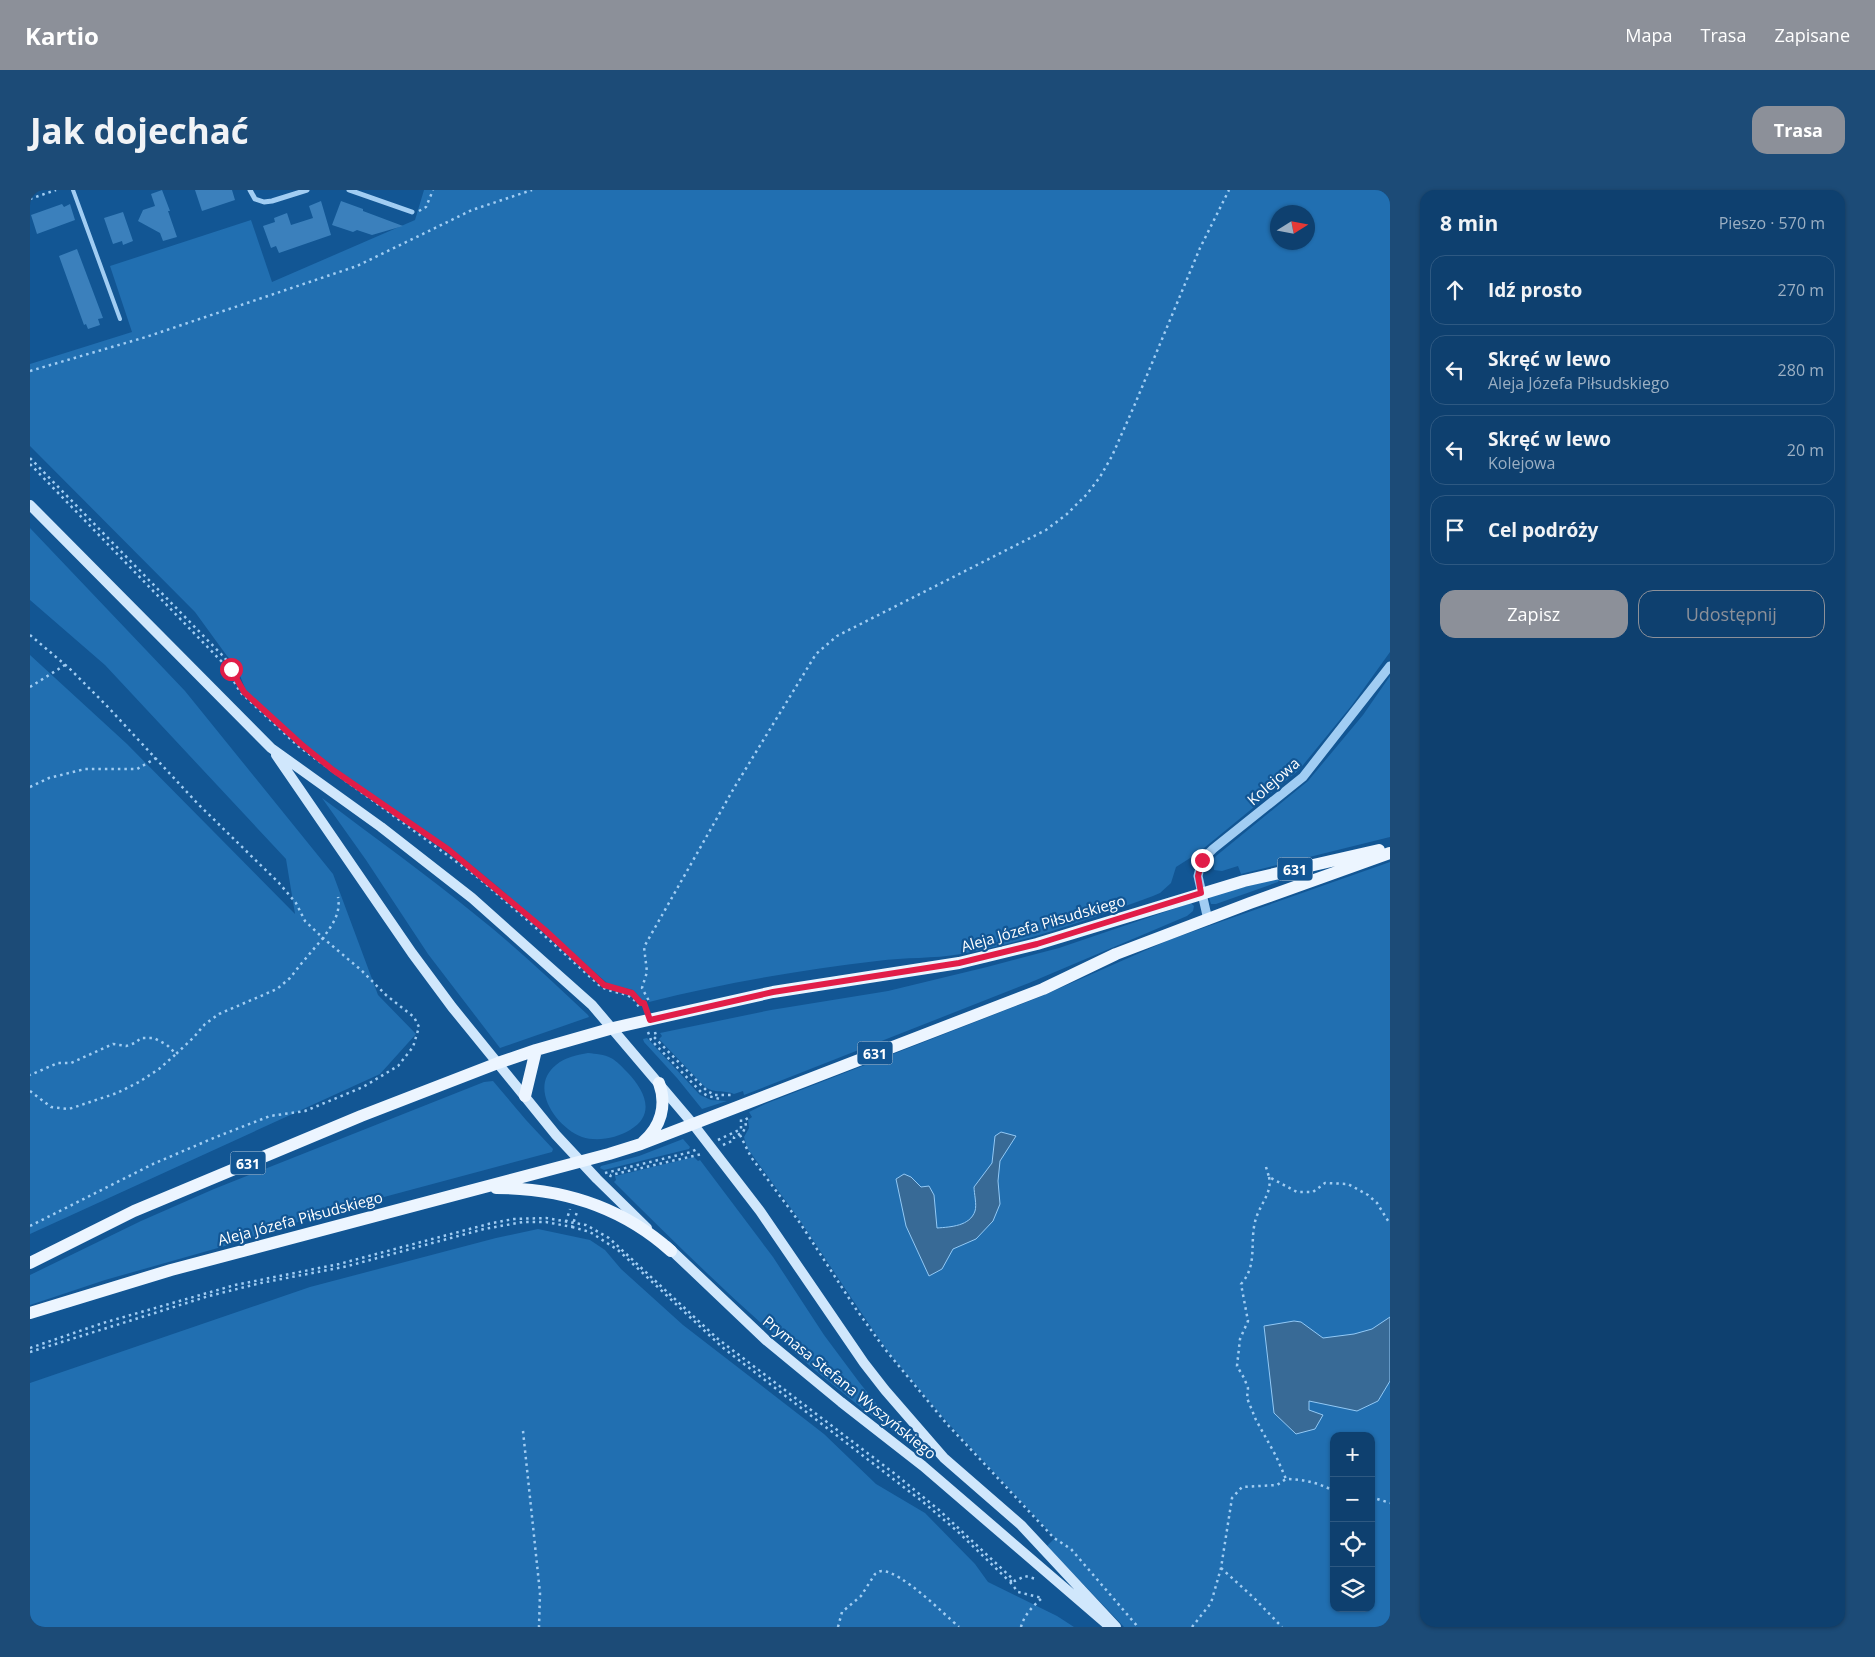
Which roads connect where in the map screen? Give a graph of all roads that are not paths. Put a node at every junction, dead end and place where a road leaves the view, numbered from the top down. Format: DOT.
graph roads {
  1 [pos="73,190"];
  2 [pos="250,190"];
  3 [pos="307,190"];
  4 [pos="349,190"];
  5 [pos="412,212"];
  6 [pos="120,319"];
  7 [pos="30,505"];
  8 [pos="1390,666"];
  9 [pos="271,748"];
  10 [pos="1390,847"];
  11 [pos="1390,853"];
  12 [pos="1201,893"];
  13 [pos="1208,920"];
  14 [pos="613,1028"];
  15 [pos="536,1050"];
  16 [pos="498,1063"];
  17 [pos="659,1083"];
  18 [pos="524,1096"];
  19 [pos="693,1124"];
  20 [pos="642,1144"];
  21 [pos="580,1162"];
  22 [pos="471,1190"];
  23 [pos="671,1251"];
  24 [pos="30,1264"];
  25 [pos="30,1313"];
  26 [pos="1110,1627"];
  27 [pos="1116,1627"];
  1 -- 6 [label="lane"];
  2 -- 3 [label="street"];
  4 -- 5 [label="street"];
  7 -- 9 [label="main road"];
  8 -- 12 [label="street, Kolejowa"];
  9 -- 14 [label="main road"];
  9 -- 16 [label="main road"];
  10 -- 12 [label="main road, Aleja Józefa Piłsudskiego / 631"];
  11 -- 13 [label="main road, 631"];
  12 -- 13 [label="street, Kolejowa"];
  12 -- 14 [label="main road, Aleja Józefa Piłsudskiego / 631"];
  13 -- 19 [label="main road, 631"];
  14 -- 15 [label="main road, 631"];
  14 -- 17 [label="main road"];
  15 -- 16 [label="main road, 631"];
  15 -- 18 [label="main road"];
  16 -- 18 [label="main road"];
  16 -- 24 [label="main road, 631"];
  17 -- 19 [label="main road, Prymasa Stefana Wyszyńskiego"];
  17 -- 20 [label="main road"];
  18 -- 21 [label="main road"];
  19 -- 20 [label="main road, 631"];
  19 -- 27 [label="main road, Prymasa Stefana Wyszyńskiego"];
  20 -- 21 [label="main road, 631"];
  21 -- 22 [label="main road, Aleja Józefa Piłsudskiego / 631"];
  21 -- 23 [label="main road, Prymasa Stefana Wyszyńskiego"];
  22 -- 23 [label="main road"];
  22 -- 25 [label="main road, Aleja Józefa Piłsudskiego / 631"];
  23 -- 26 [label="main road, Prymasa Stefana Wyszyńskiego"];
}
